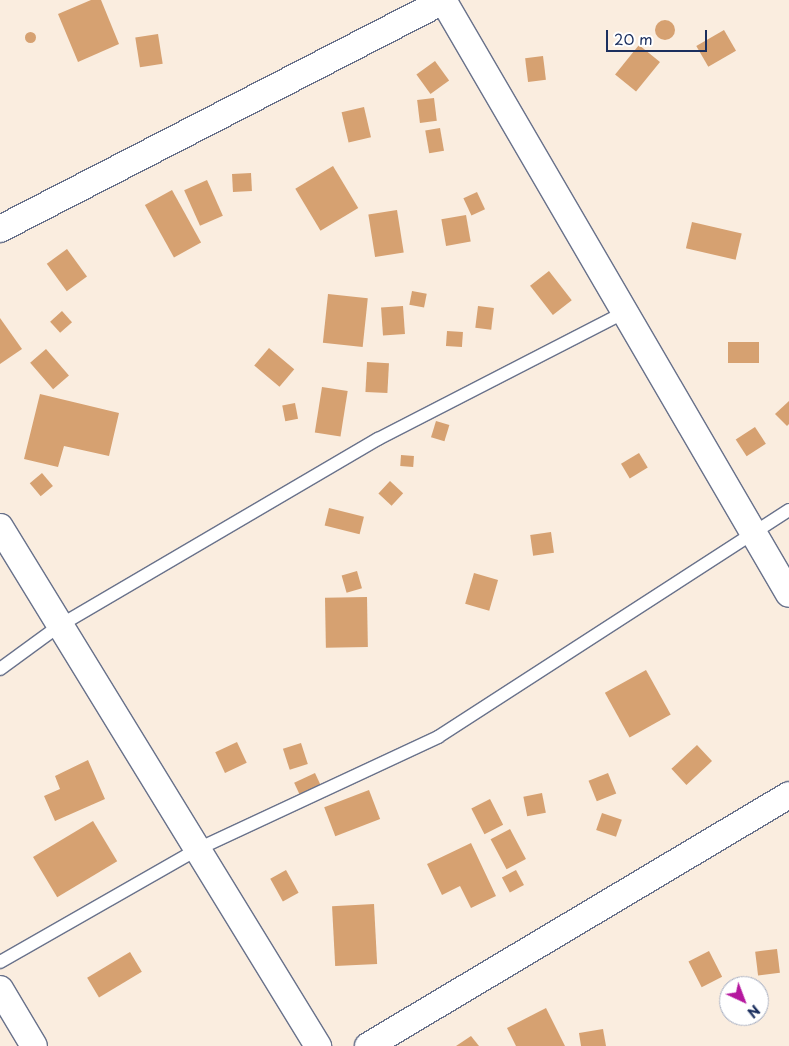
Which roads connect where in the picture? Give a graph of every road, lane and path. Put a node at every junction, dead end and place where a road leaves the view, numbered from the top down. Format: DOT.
graph roads {
  1 [pos="444,0"];
  2 [pos="0,229"];
  3 [pos="625,312"];
  4 [pos="789,510"];
  5 [pos="0,527"];
  6 [pos="754,533"];
  7 [pos="789,594"];
  8 [pos="59,626"];
  9 [pos="0,669"];
  10 [pos="789,796"];
  11 [pos="198,849"];
  12 [pos="0,962"];
  13 [pos="0,989"];
  14 [pos="34,1046"];
  15 [pos="318,1046"];
  16 [pos="368,1046"];
  1 -- 2 [label="street"];
  1 -- 3 [label="street"];
  3 -- 6 [label="street"];
  3 -- 8 [label="lane"];
  4 -- 6 [label="lane"];
  5 -- 8 [label="street"];
  6 -- 7 [label="street"];
  6 -- 11 [label="lane"];
  8 -- 9 [label="lane"];
  8 -- 11 [label="street"];
  10 -- 16 [label="street"];
  11 -- 12 [label="lane"];
  11 -- 15 [label="street"];
  13 -- 14 [label="street"];
}
